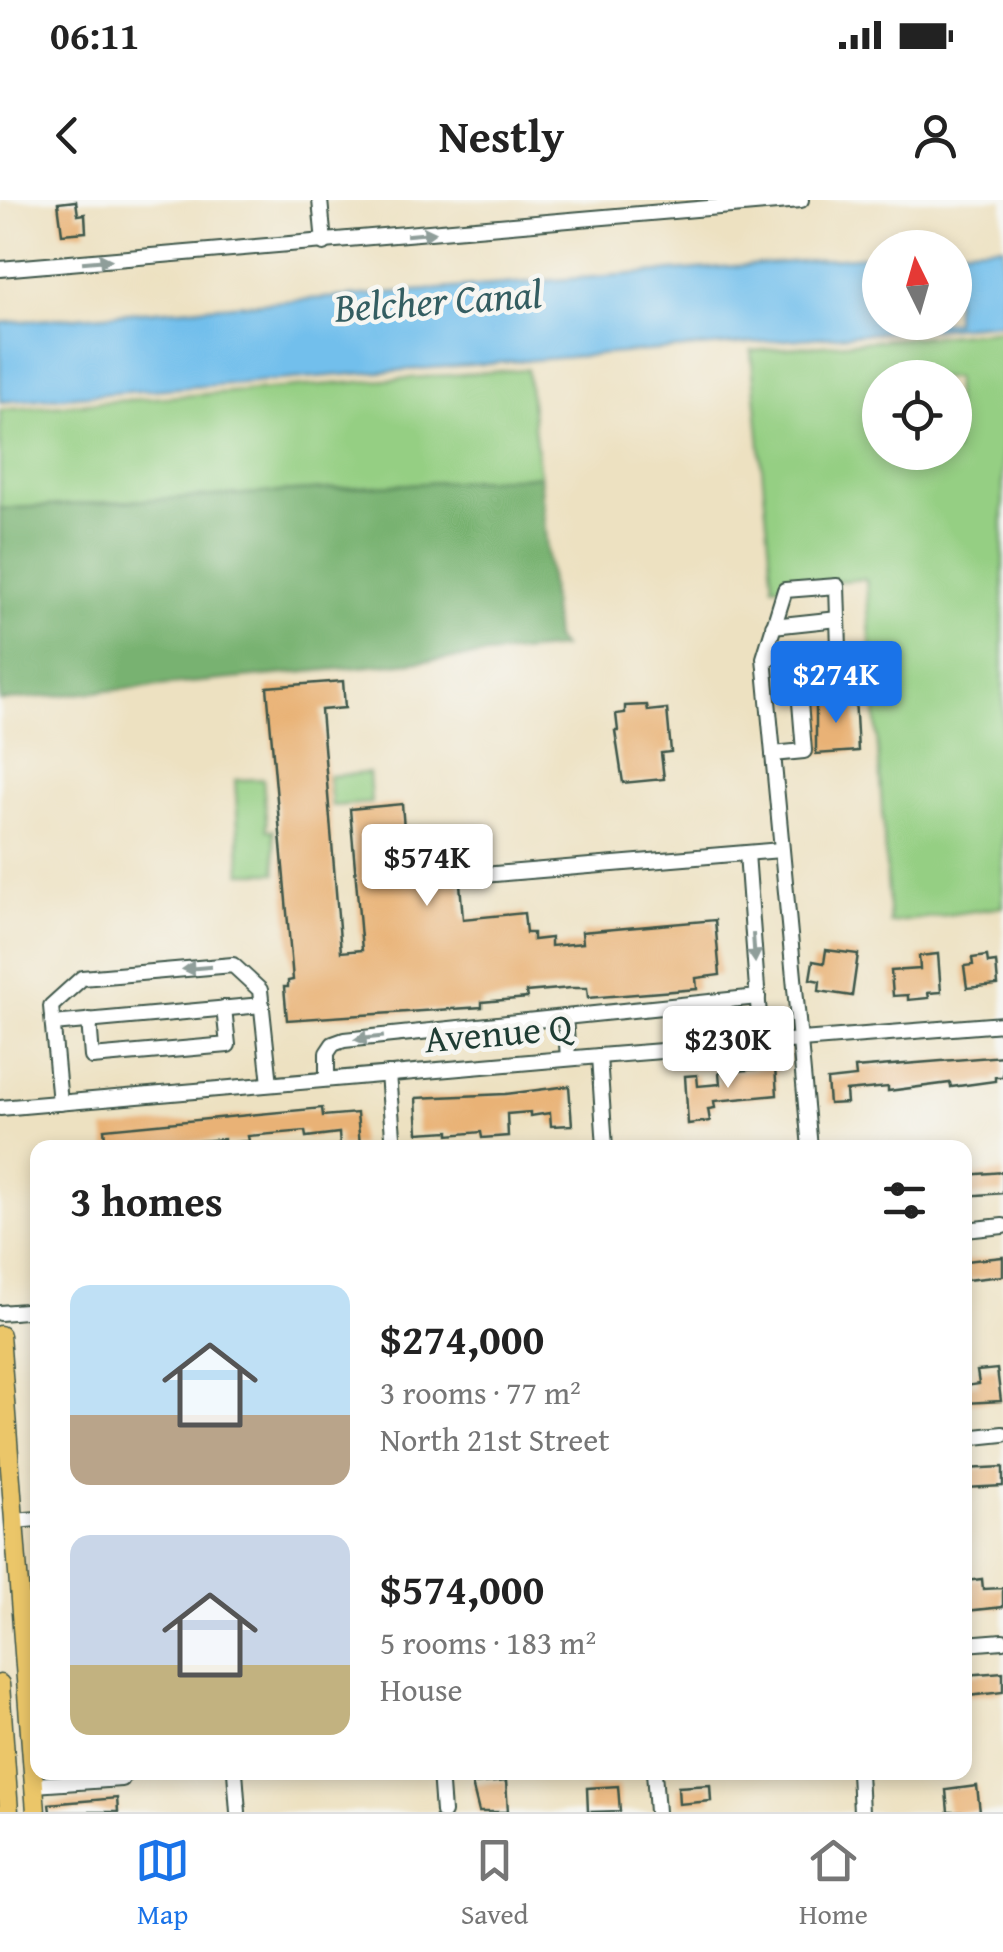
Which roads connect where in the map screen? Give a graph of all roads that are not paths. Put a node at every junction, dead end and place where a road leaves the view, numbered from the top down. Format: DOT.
graph roads {
  1 [pos="320,200"];
  2 [pos="801,200"];
  3 [pos="746,202"];
  4 [pos="324,243"];
  5 [pos="0,270"];
  6 [pos="838,619"];
  7 [pos="773,626"];
  8 [pos="796,654"];
  9 [pos="764,658"];
  10 [pos="773,754"];
  11 [pos="781,850"];
  12 [pos="747,854"];
  13 [pos="482,875"];
  14 [pos="758,997"];
  15 [pos="262,1005"];
  16 [pos="224,1008"];
  17 [pos="565,1018"];
  18 [pos="89,1020"];
  19 [pos="53,1024"];
  20 [pos="1003,1024"];
  21 [pos="800,1040"];
  22 [pos="762,1043"];
  23 [pos="599,1056"];
  24 [pos="568,1058"];
  25 [pos="388,1074"];
  26 [pos="327,1080"];
  27 [pos="270,1084"];
  28 [pos="60,1103"];
  29 [pos="0,1108"];
  30 [pos="393,1140"];
  31 [pos="605,1140"];
  32 [pos="809,1140"];
  33 [pos="1003,1226"];
  34 [pos="972,1229"];
  35 [pos="30,1310"];
  36 [pos="0,1312"];
  37 [pos="0,1334"];
  38 [pos="1003,1434"];
  39 [pos="972,1437"];
  40 [pos="0,1501"];
  41 [pos="30,1520"];
  42 [pos="14,1521"];
  43 [pos="29,1602"];
  44 [pos="30,1628"];
  45 [pos="1003,1641"];
  46 [pos="972,1643"];
  47 [pos="0,1684"];
  48 [pos="2,1733"];
  49 [pos="34,1780"];
  50 [pos="59,1780"];
  51 [pos="76,1780"];
  52 [pos="236,1780"];
  53 [pos="441,1780"];
  54 [pos="655,1780"];
  55 [pos="859,1780"];
  56 [pos="55,1784"];
  57 [pos="34,1785"];
  58 [pos="10,1812"];
  59 [pos="36,1812"];
  60 [pos="238,1812"];
  61 [pos="444,1812"];
  62 [pos="658,1812"];
  63 [pos="861,1812"];
  1 -- 4 [label="street"];
  2 -- 3 [label="street"];
  4 -- 3 [label="street, one-way"];
  5 -- 4 [label="street, one-way"];
  6 -- 7 [label="street"];
  6 -- 7 [label="street"];
  6 -- 8 [label="street"];
  7 -- 9 [label="street"];
  8 -- 9 [label="street"];
  8 -- 10 [label="street"];
  9 -- 10 [label="street"];
  10 -- 11 [label="street"];
  11 -- 12 [label="street"];
  11 -- 21 [label="street"];
  12 -- 13 [label="street"];
  12 -- 14 [label="street, one-way"];
  14 -- 17 [label="street"];
  14 -- 22 [label="street"];
  15 -- 16 [label="street"];
  15 -- 19 [label="street, one-way"];
  15 -- 27 [label="street"];
  16 -- 18 [label="street"];
  16 -- 18 [label="street"];
  17 -- 24 [label="street"];
  17 -- 26 [label="street, one-way"];
  18 -- 19 [label="street"];
  19 -- 28 [label="street"];
  20 -- 21 [label="street, Avenue Q"];
  21 -- 22 [label="street, Avenue Q"];
  21 -- 32 [label="street"];
  22 -- 23 [label="street, Avenue Q"];
  23 -- 24 [label="street, Avenue Q"];
  23 -- 31 [label="street"];
  24 -- 25 [label="street, Avenue Q"];
  25 -- 26 [label="street, Avenue Q"];
  25 -- 30 [label="street"];
  26 -- 27 [label="street, Avenue Q"];
  27 -- 28 [label="street, Avenue Q"];
  28 -- 29 [label="street, Avenue Q"];
  33 -- 34 [label="street"];
  35 -- 36 [label="street"];
  37 -- 42 [label="main road"];
  38 -- 39 [label="street"];
  40 -- 42 [label="main road"];
  41 -- 42 [label="street"];
  42 -- 43 [label="main road"];
  43 -- 44 [label="main road"];
  45 -- 46 [label="street"];
  47 -- 48 [label="main road"];
  48 -- 58 [label="main road"];
  49 -- 57 [label="main road"];
  50 -- 56 [label="street"];
  51 -- 56 [label="street"];
  52 -- 60 [label="street"];
  53 -- 61 [label="street"];
  54 -- 62 [label="street"];
  55 -- 63 [label="street"];
  56 -- 57 [label="street"];
  57 -- 59 [label="main road"];
}
